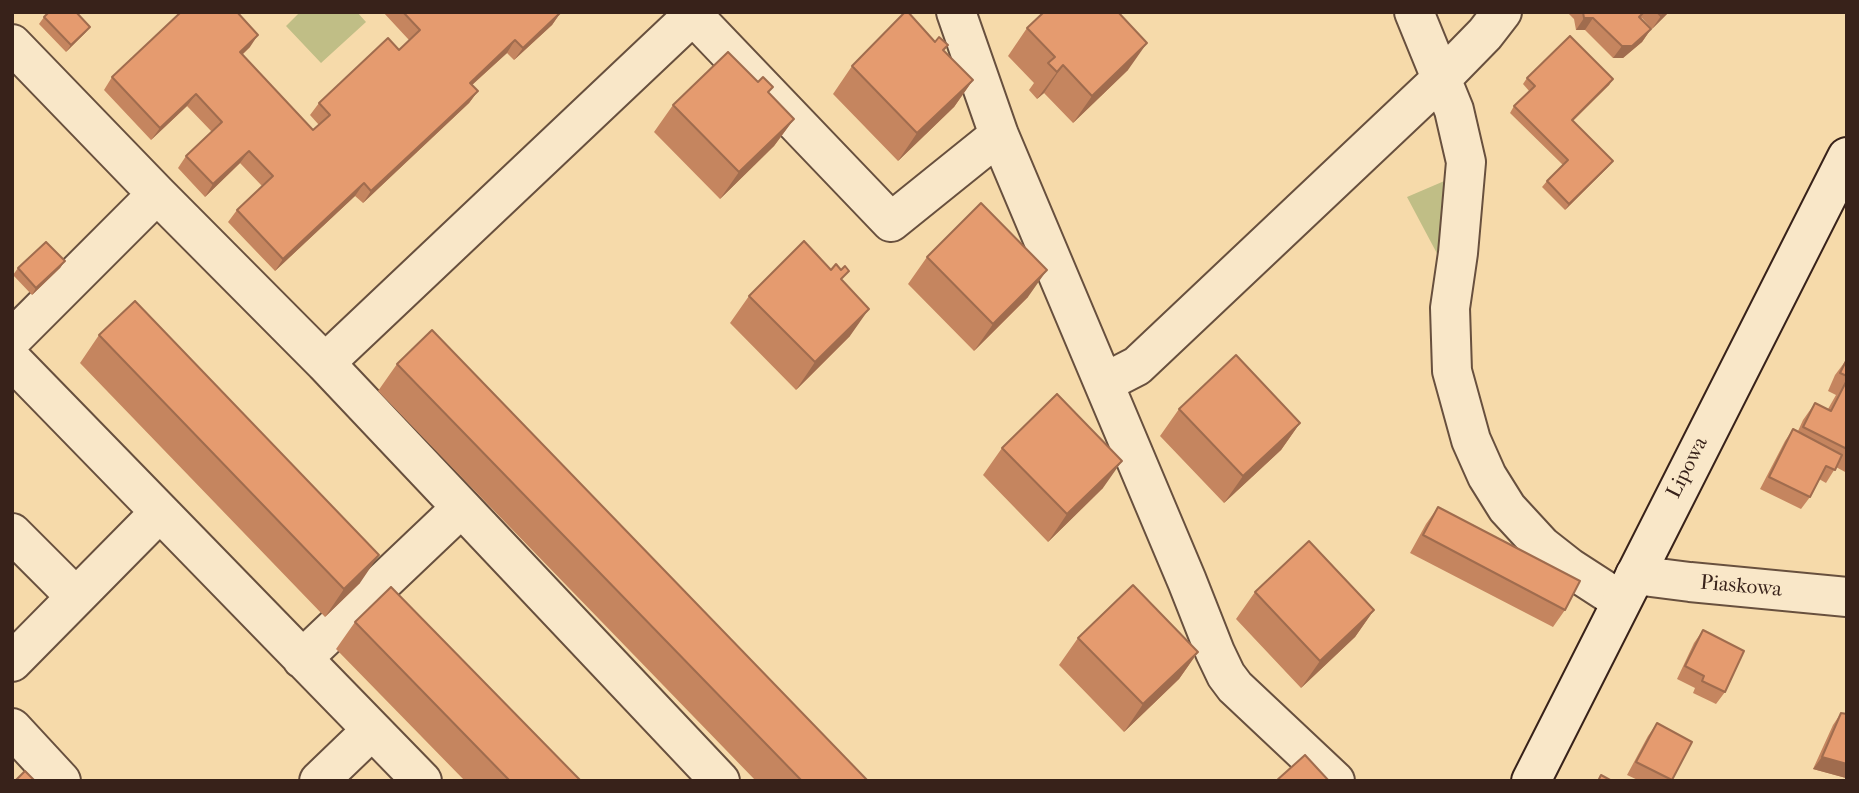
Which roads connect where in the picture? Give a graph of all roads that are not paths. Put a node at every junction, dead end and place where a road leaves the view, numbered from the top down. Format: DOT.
graph roads {
  1 [pos="956,12"];
  2 [pos="1414,12"];
  3 [pos="1502,12"];
  4 [pos="692,14"];
  5 [pos="12,44"];
  6 [pos="1442,78"];
  7 [pos="999,135"];
  8 [pos="1847,157"];
  9 [pos="157,194"];
  10 [pos="12,339"];
  11 [pos="12,360"];
  12 [pos="325,363"];
  13 [pos="1104,383"];
  14 [pos="461,508"];
  15 [pos="160,512"];
  16 [pos="12,533"];
  17 [pos="1628,588"];
  18 [pos="76,597"];
  19 [pos="1847,597"];
  20 [pos="302,659"];
  21 [pos="12,662"];
  22 [pos="12,728"];
  23 [pos="372,730"];
  24 [pos="717,779"];
  25 [pos="61,781"];
  26 [pos="319,781"];
  27 [pos="422,781"];
  28 [pos="1335,781"];
  29 [pos="1531,781"];
  1 -- 7 [label="street"];
  2 -- 6 [label="street"];
  3 -- 6 [label="street"];
  4 -- 7 [label="street"];
  4 -- 12 [label="street"];
  5 -- 9 [label="street"];
  6 -- 13 [label="street"];
  6 -- 17 [label="street"];
  7 -- 13 [label="street"];
  8 -- 17 [label="street, Lipowa"];
  9 -- 10 [label="street"];
  9 -- 12 [label="street"];
  11 -- 15 [label="street"];
  12 -- 14 [label="street"];
  13 -- 28 [label="street"];
  14 -- 20 [label="street"];
  14 -- 24 [label="street"];
  15 -- 18 [label="street"];
  15 -- 20 [label="street"];
  16 -- 18 [label="street"];
  17 -- 19 [label="street, Piaskowa"];
  17 -- 29 [label="street, Lipowa"];
  18 -- 21 [label="street"];
  20 -- 23 [label="street"];
  22 -- 25 [label="street"];
  23 -- 26 [label="street"];
  23 -- 27 [label="street"];
}
